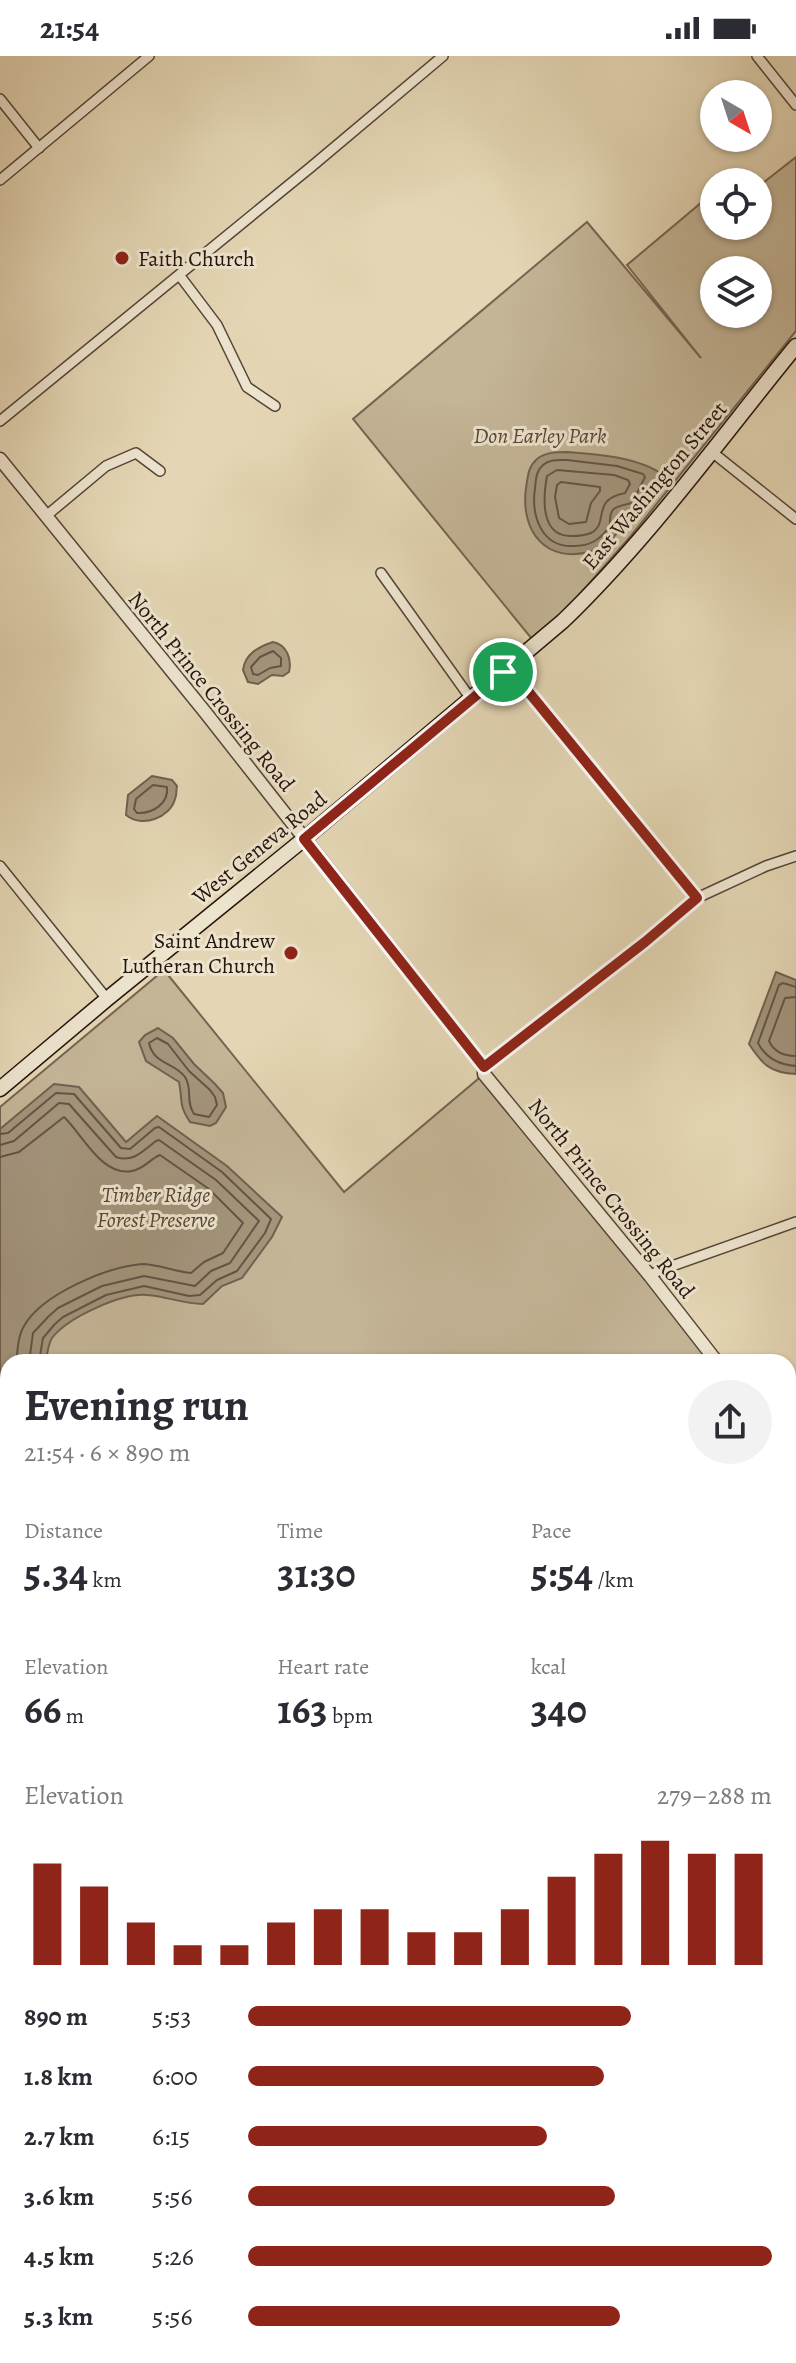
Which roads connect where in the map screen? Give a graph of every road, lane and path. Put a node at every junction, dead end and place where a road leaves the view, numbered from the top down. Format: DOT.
graph roads {
  1 [pos="149,56"];
  2 [pos="443,56"];
  3 [pos="757,56"];
  4 [pos="0,99"];
  5 [pos="796,105"];
  6 [pos="39,148"];
  7 [pos="0,180"];
  8 [pos="180,276"];
  9 [pos="796,346"];
  10 [pos="275,406"];
  11 [pos="0,421"];
  12 [pos="712,452"];
  13 [pos="0,459"];
  14 [pos="160,471"];
  15 [pos="46,516"];
  16 [pos="796,519"];
  17 [pos="381,573"];
  18 [pos="509,668"];
  19 [pos="471,699"];
  20 [pos="304,839"];
  21 [pos="796,856"];
  22 [pos="0,866"];
  23 [pos="697,898"];
  24 [pos="107,999"];
  25 [pos="484,1067"];
  26 [pos="0,1089"];
  27 [pos="796,1222"];
  28 [pos="650,1276"];
  29 [pos="711,1354"];
  1 -- 6 [label="street"];
  2 -- 8 [label="street"];
  3 -- 5 [label="street"];
  4 -- 6 [label="street"];
  6 -- 7 [label="street"];
  8 -- 10 [label="street"];
  8 -- 11 [label="street"];
  9 -- 12 [label="main road, East Washington Street"];
  12 -- 16 [label="street"];
  12 -- 18 [label="main road, East Washington Street"];
  13 -- 15 [label="street, North Prince Crossing Road"];
  14 -- 15 [label="street"];
  15 -- 20 [label="street, North Prince Crossing Road"];
  17 -- 19 [label="street"];
  18 -- 19 [label="main road, West Geneva Road"];
  18 -- 23 [label="street"];
  19 -- 20 [label="main road, West Geneva Road"];
  20 -- 24 [label="main road, West Geneva Road"];
  20 -- 25 [label="street, North Prince Crossing Road"];
  21 -- 23 [label="street"];
  22 -- 24 [label="street"];
  23 -- 25 [label="street"];
  24 -- 26 [label="main road, West Geneva Road"];
  25 -- 28 [label="street, North Prince Crossing Road"];
  27 -- 28 [label="street"];
  28 -- 29 [label="street, North Prince Crossing Road"];
}
